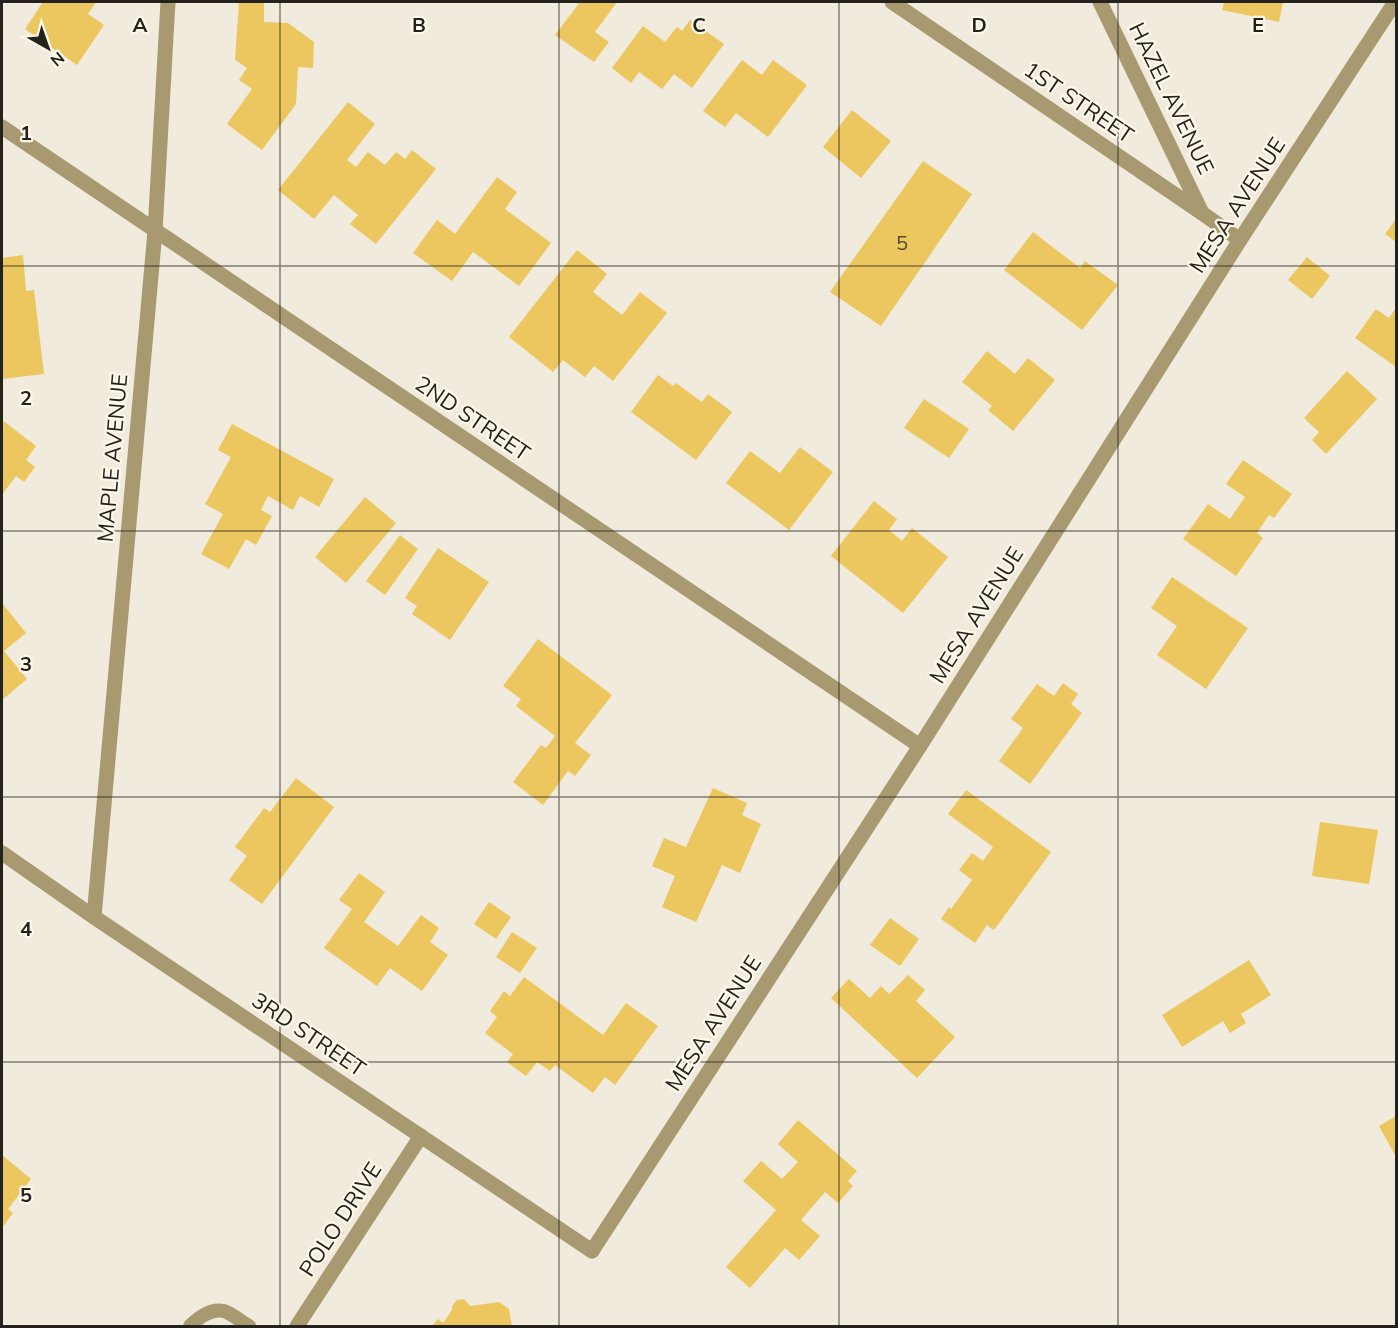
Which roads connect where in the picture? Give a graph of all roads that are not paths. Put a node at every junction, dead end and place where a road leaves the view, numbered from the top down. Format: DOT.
graph roads {
  1 [pos="168,2"];
  2 [pos="892,2"];
  3 [pos="1100,2"];
  4 [pos="1395,2"];
  5 [pos="2,127"];
  6 [pos="1202,213"];
  7 [pos="155,231"];
  8 [pos="1240,240"];
  9 [pos="920,746"];
  10 [pos="2,853"];
  11 [pos="94,917"];
  12 [pos="421,1136"];
  13 [pos="592,1251"];
  14 [pos="190,1326"];
  15 [pos="249,1326"];
  16 [pos="297,1326"];
  1 -- 7 [label="street, MAPLE AVENUE"];
  2 -- 6 [label="street, 1ST STREET"];
  3 -- 6 [label="street, HAZEL AVENUE"];
  4 -- 8 [label="street, MESA AVENUE"];
  5 -- 7 [label="street, 2ND STREET"];
  6 -- 8 [label="street, 1ST STREET"];
  7 -- 9 [label="street, 2ND STREET"];
  7 -- 11 [label="street, MAPLE AVENUE"];
  8 -- 9 [label="street, MESA AVENUE"];
  9 -- 13 [label="street, MESA AVENUE"];
  10 -- 11 [label="street, 3RD STREET"];
  11 -- 12 [label="street, 3RD STREET"];
  12 -- 13 [label="street, 3RD STREET"];
  12 -- 16 [label="street, POLO DRIVE"];
  14 -- 15 [label="lane"];
}
